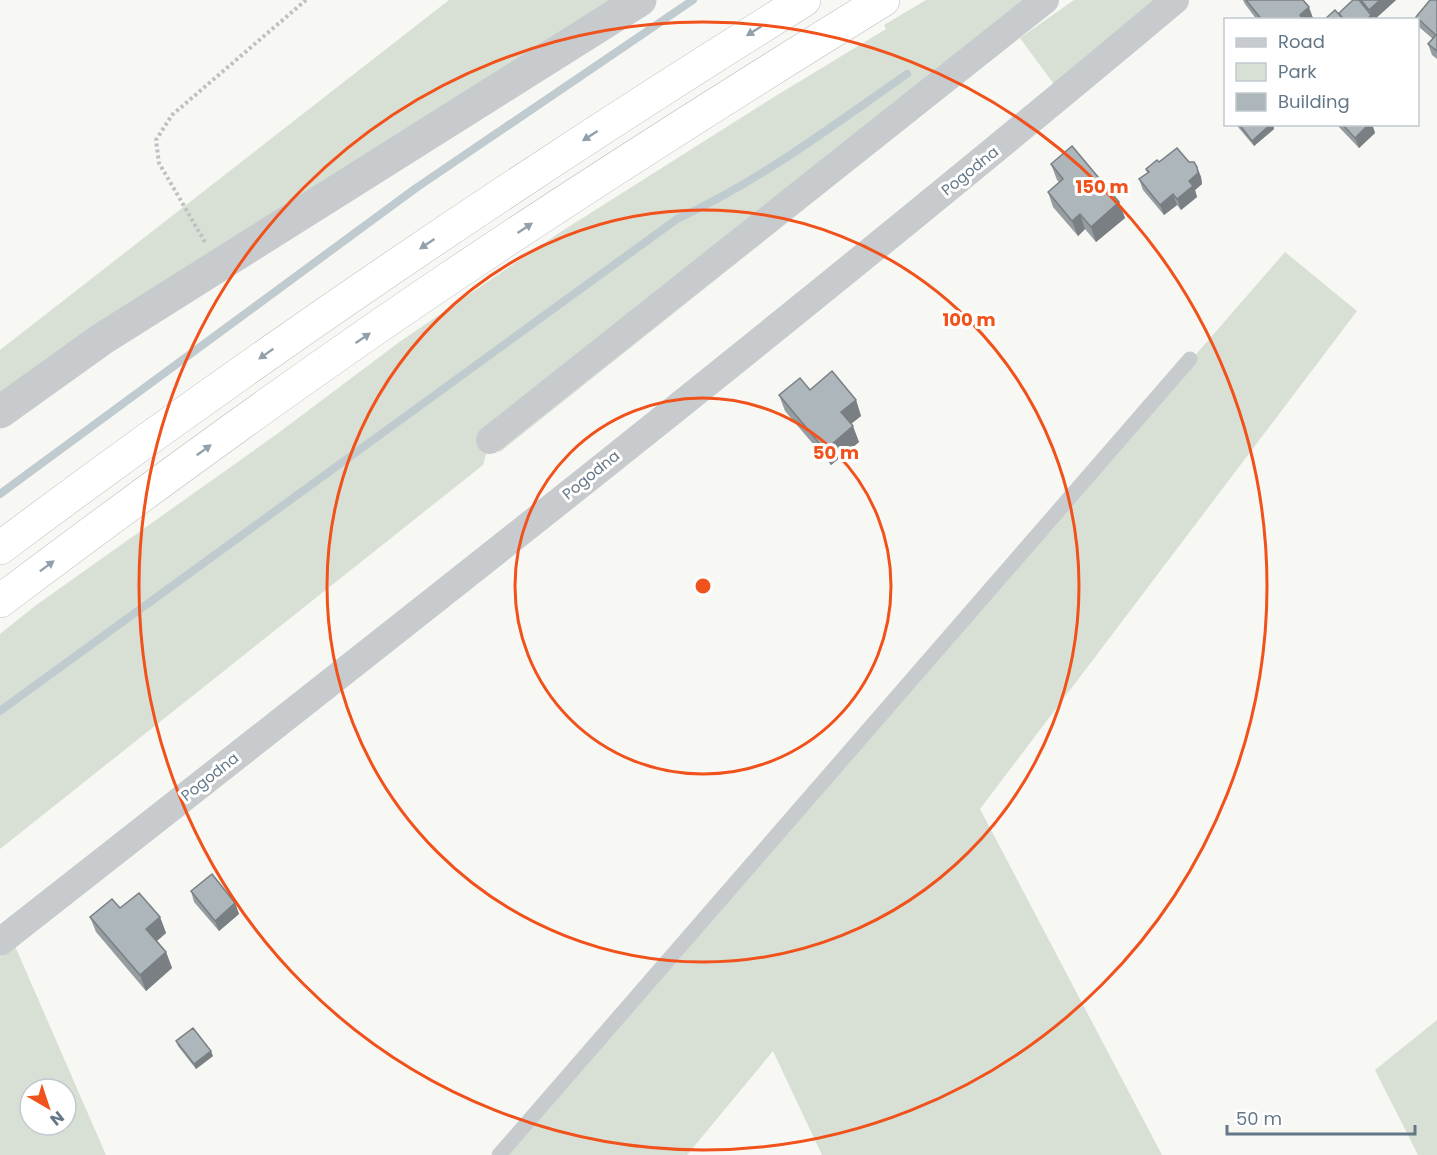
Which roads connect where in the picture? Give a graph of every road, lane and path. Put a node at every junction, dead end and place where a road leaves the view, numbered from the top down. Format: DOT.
graph roads {
  1 [pos="306,0"];
  2 [pos="640,0"];
  3 [pos="804,0"];
  4 [pos="883,0"];
  5 [pos="1045,0"];
  6 [pos="1175,0"];
  7 [pos="219,266"];
  8 [pos="1190,359"];
  9 [pos="0,412"];
  10 [pos="490,440"];
  11 [pos="0,548"];
  12 [pos="0,601"];
  13 [pos="0,942"];
  14 [pos="499,1155"];
  1 -- 7 [label="path"];
  2 -- 7 [label="street"];
  3 -- 11 [label="highway, one-way"];
  12 -- 4 [label="highway, one-way"];
  5 -- 10 [label="street"];
  6 -- 13 [label="street, Pogodna"];
  7 -- 9 [label="street"];
  8 -- 14 [label="lane"];
}
